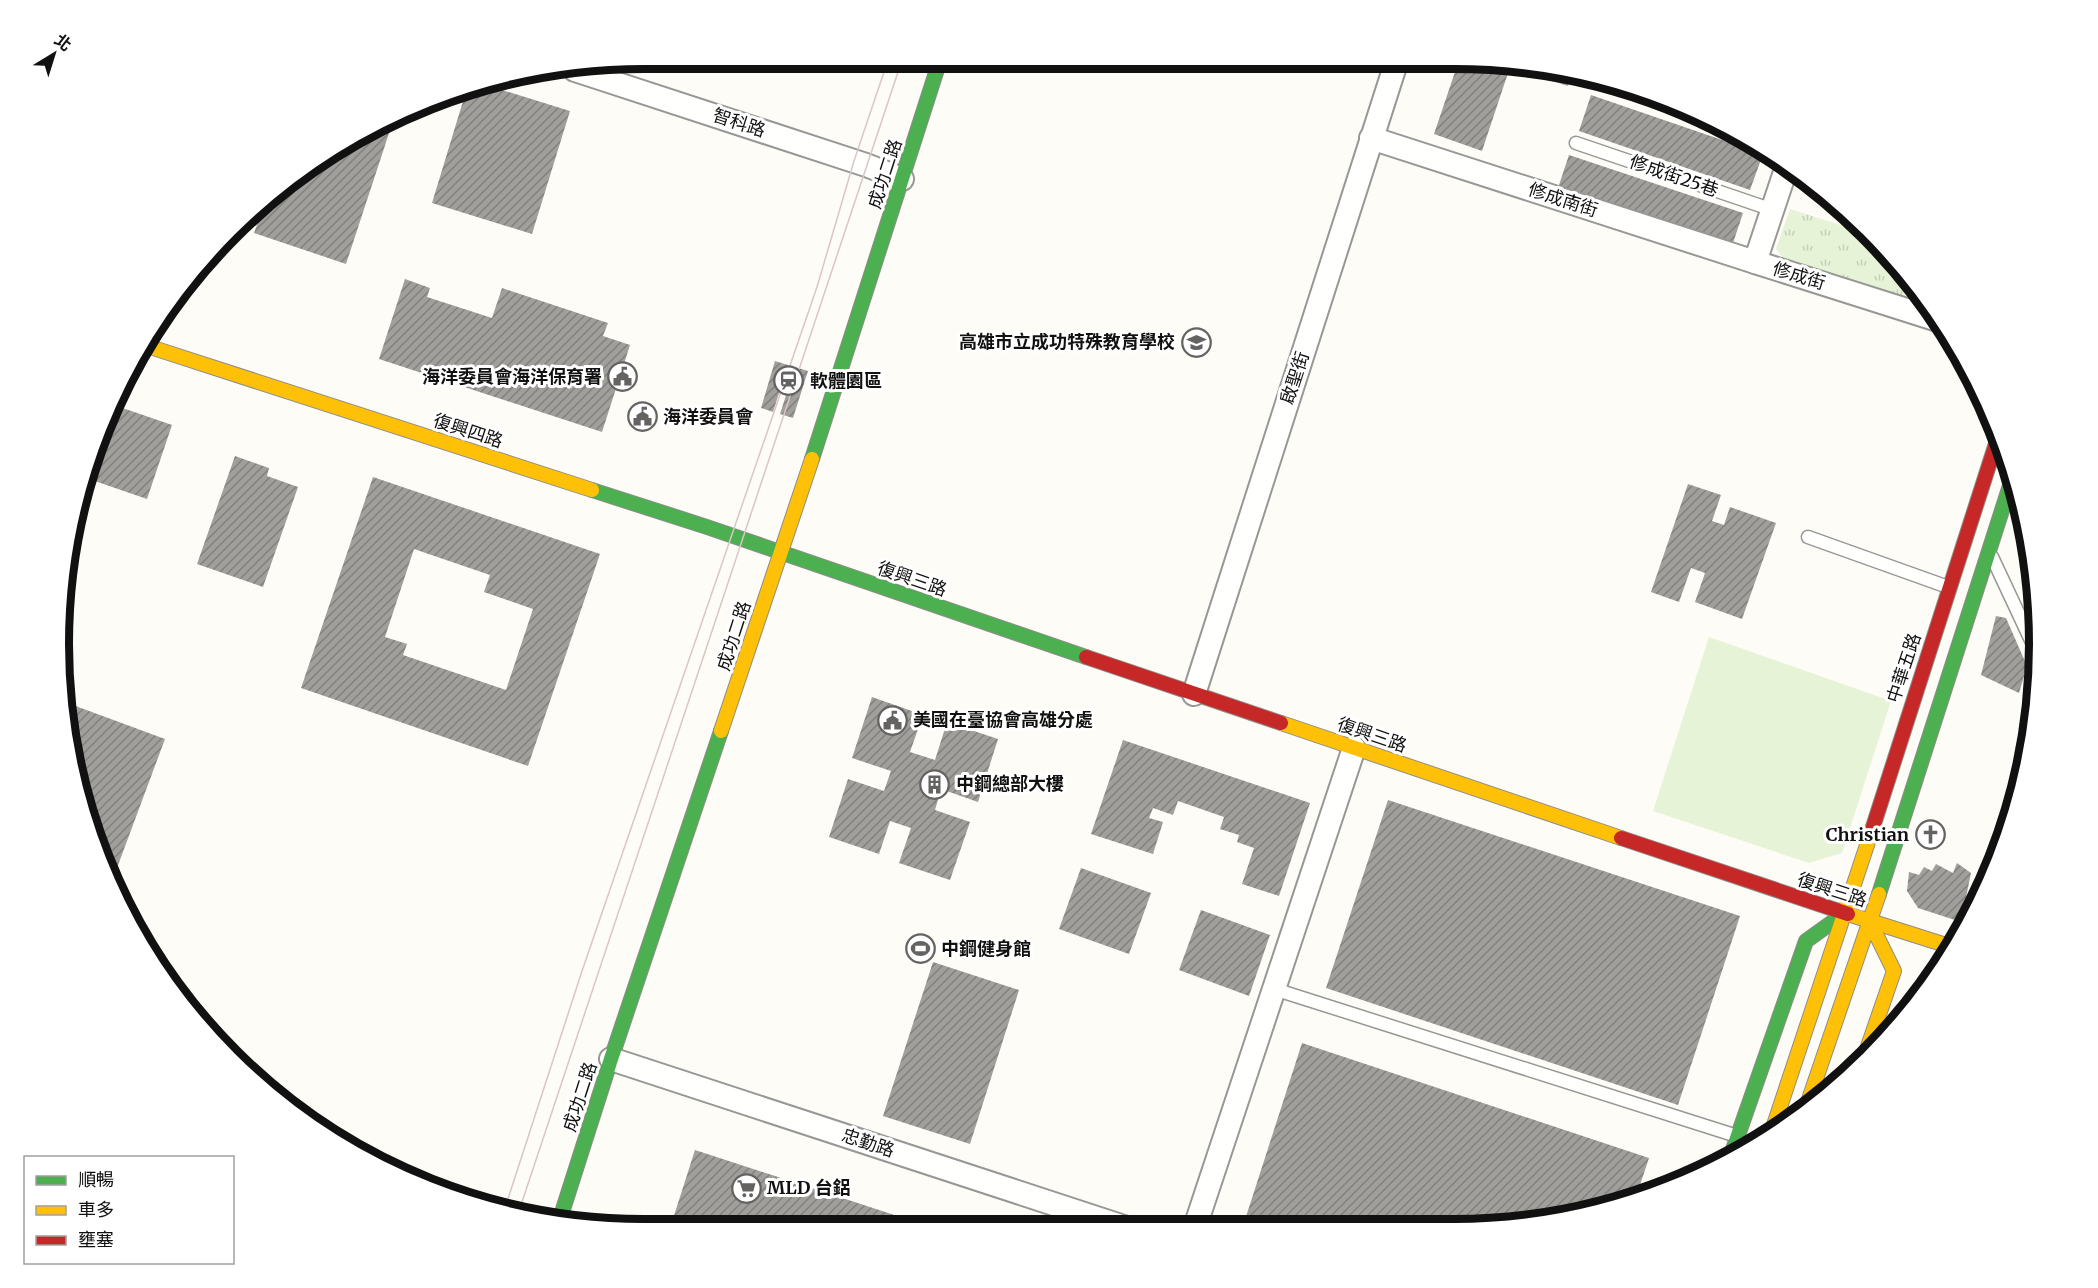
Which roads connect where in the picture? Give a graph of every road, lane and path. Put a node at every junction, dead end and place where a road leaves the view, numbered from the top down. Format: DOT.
graph roads {
  1 [pos="937,69"];
  2 [pos="1394,69"];
  3 [pos="583,73"];
  4 [pos="1371,138"];
  5 [pos="1576,143"];
  6 [pos="1784,174"];
  7 [pos="902,179"];
  8 [pos="1773,210"];
  9 [pos="1755,262"];
  10 [pos="1926,316"];
  11 [pos="152,347"];
  12 [pos="1994,449"];
  13 [pos="2011,504"];
  14 [pos="1808,537"];
  15 [pos="1989,550"];
  16 [pos="782,554"];
  17 [pos="1950,587"];
  18 [pos="2029,635"];
  19 [pos="1194,694"];
  20 [pos="1354,748"];
  21 [pos="1845,913"];
  22 [pos="1870,922"];
  23 [pos="1944,945"];
  24 [pos="1274,989"];
  25 [pos="1870,1041"];
  26 [pos="611,1059"];
  27 [pos="1811,1095"];
  28 [pos="1776,1120"];
  29 [pos="1738,1137"];
  30 [pos="1735,1146"];
  31 [pos="562,1213"];
  32 [pos="1100,1219"];
  33 [pos="1198,1219"];
  1 -- 7 [label="street, 成功二路"];
  2 -- 4 [label="street, 啟聖街"];
  3 -- 7 [label="street, 智科路"];
  4 -- 9 [label="street, 修成南街"];
  4 -- 19 [label="street, 啟聖街"];
  5 -- 8 [label="lane, 修成街25巷"];
  6 -- 8 [label="street, 修成街"];
  7 -- 16 [label="street, 成功二路"];
  8 -- 9 [label="street, 修成街"];
  9 -- 10 [label="street, 修成街"];
  11 -- 16 [label="street, 復興四路"];
  12 -- 17 [label="street, 中華五路"];
  13 -- 15 [label="street"];
  14 -- 17 [label="lane"];
  15 -- 18 [label="lane"];
  15 -- 22 [label="street"];
  16 -- 19 [label="street, 復興三路"];
  16 -- 26 [label="street, 成功二路"];
  17 -- 21 [label="street, 中華五路"];
  19 -- 20 [label="street, 復興三路"];
  20 -- 21 [label="street, 復興三路"];
  20 -- 24 [label="street"];
  21 -- 22 [label="street, 復興三路"];
  21 -- 28 [label="street, 中華五路"];
  21 -- 29 [label="street"];
  22 -- 23 [label="street, 復興三路"];
  22 -- 25 [label="street"];
  22 -- 27 [label="street"];
  24 -- 29 [label="lane"];
  24 -- 33 [label="street"];
  26 -- 31 [label="street, 成功二路"];
  26 -- 32 [label="street, 忠勤路"];
  29 -- 30 [label="street"];
}
